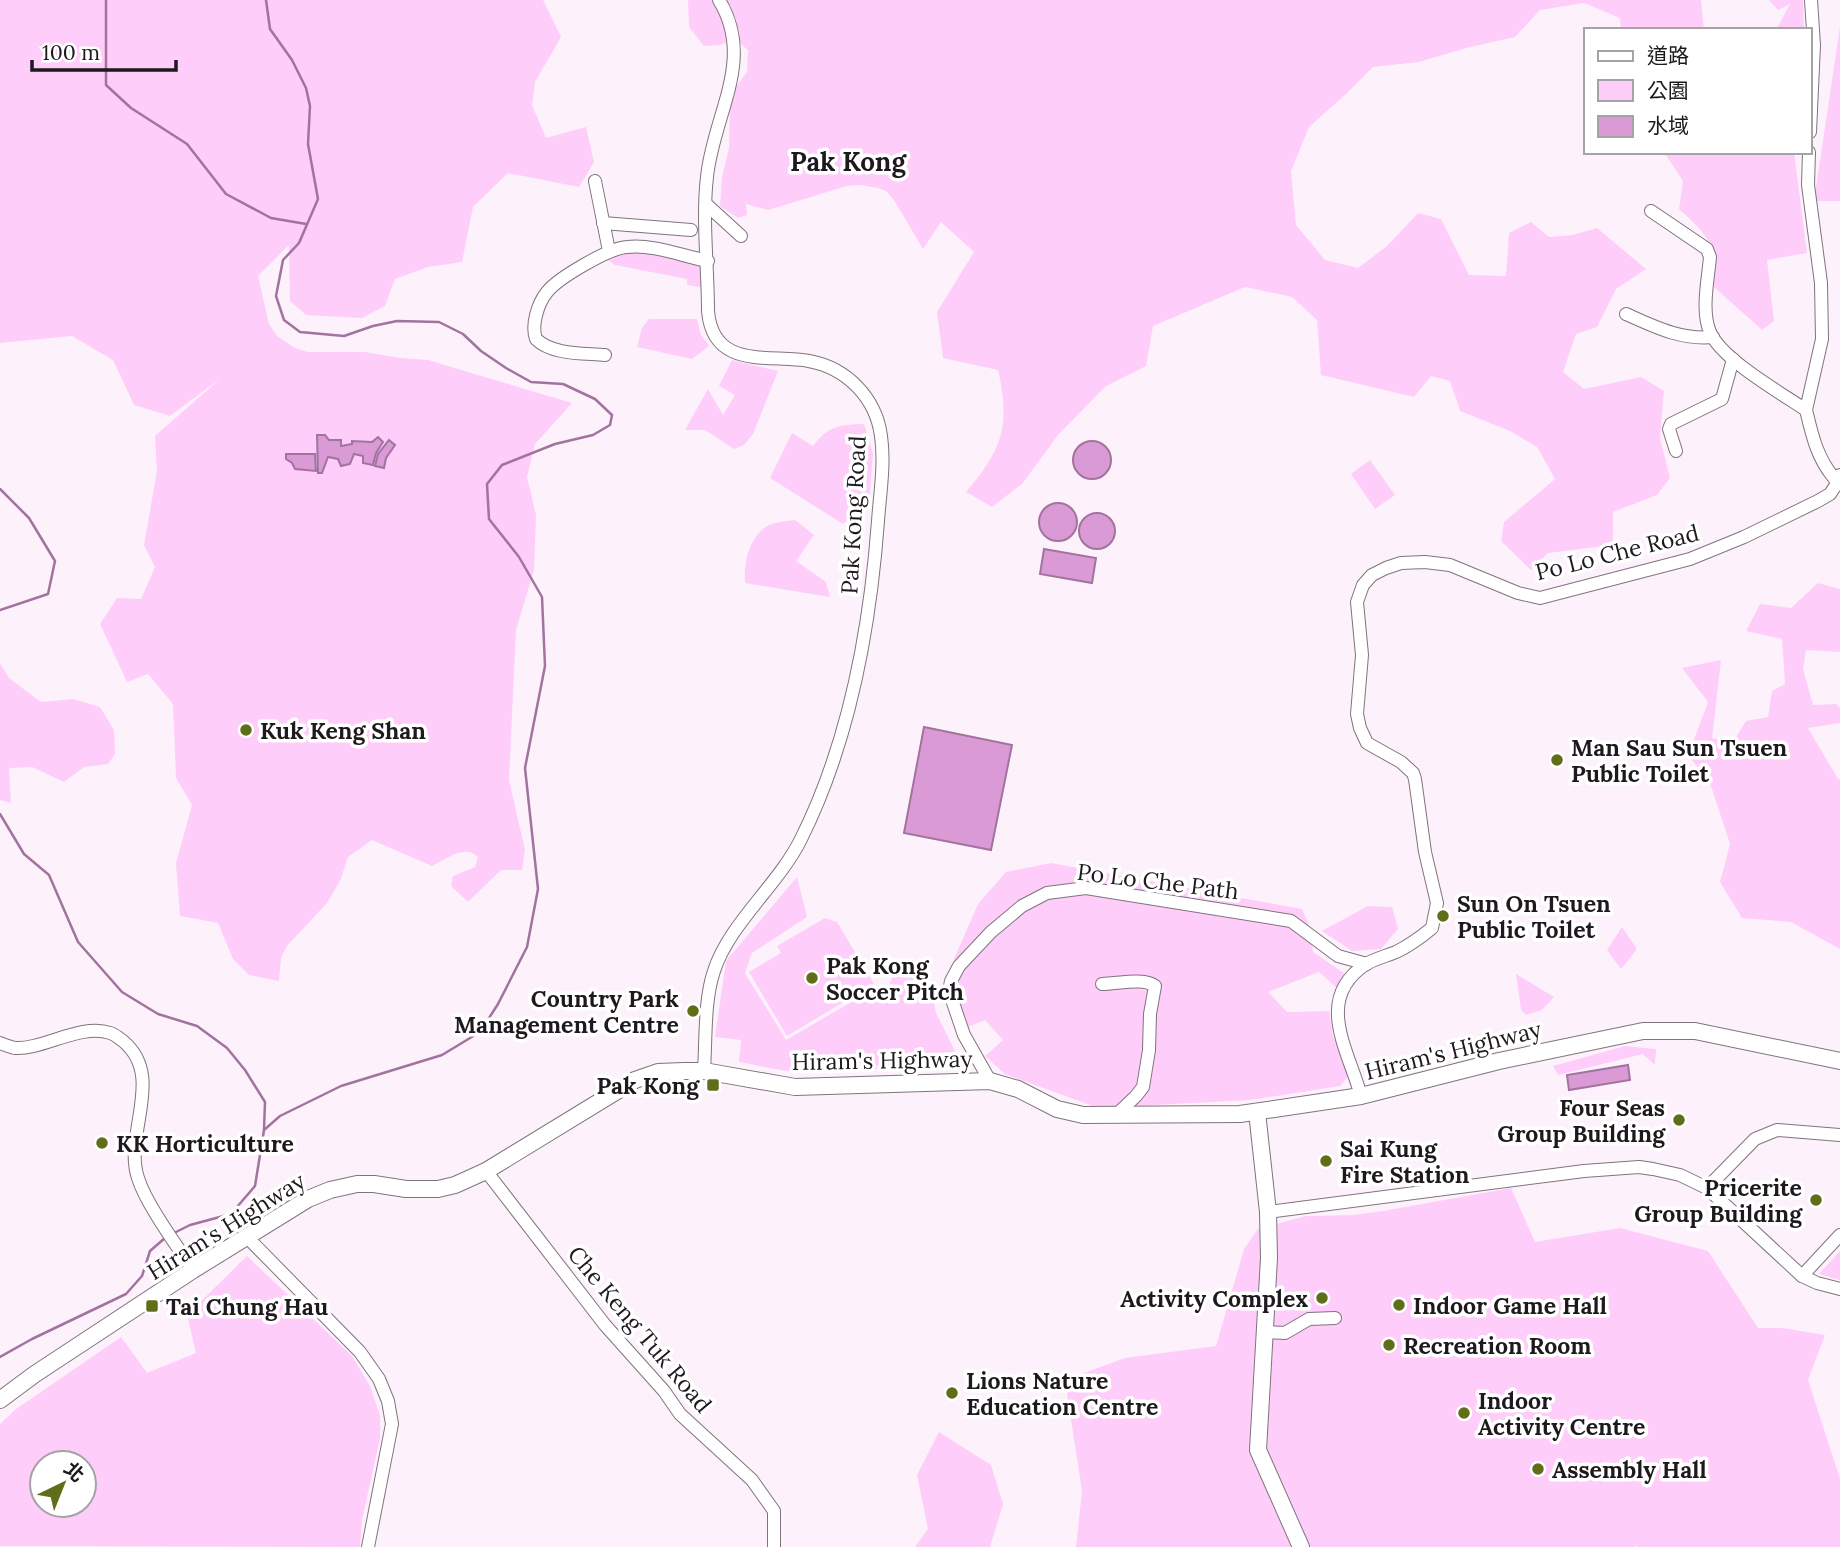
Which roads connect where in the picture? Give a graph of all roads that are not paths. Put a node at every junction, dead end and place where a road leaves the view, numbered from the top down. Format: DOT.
graph roads {
  1 [pos="719,0"];
  2 [pos="1811,0"];
  3 [pos="1812,88"];
  4 [pos="1809,154"];
  5 [pos="595,181"];
  6 [pos="706,205"];
  7 [pos="1651,211"];
  8 [pos="603,223"];
  9 [pos="691,230"];
  10 [pos="741,236"];
  11 [pos="609,251"];
  12 [pos="708,261"];
  13 [pos="1626,314"];
  14 [pos="1713,337"];
  15 [pos="606,355"];
  16 [pos="1733,359"];
  17 [pos="1806,410"];
  18 [pos="1676,451"];
  19 [pos="1840,477"];
  20 [pos="1818,502"];
  21 [pos="1840,503"];
  22 [pos="1367,964"];
  23 [pos="1102,984"];
  24 [pos="0,1043"];
  25 [pos="1840,1061"];
  26 [pos="704,1071"];
  27 [pos="990,1081"];
  28 [pos="1361,1096"];
  29 [pos="1257,1112"];
  30 [pos="1116,1115"];
  31 [pos="1840,1135"];
  32 [pos="486,1171"];
  33 [pos="1707,1188"];
  34 [pos="1268,1212"];
  35 [pos="1840,1235"];
  36 [pos="246,1236"];
  37 [pos="193,1270"];
  38 [pos="1802,1276"];
  39 [pos="1840,1289"];
  40 [pos="1335,1318"];
  41 [pos="1265,1332"];
  42 [pos="0,1400"];
  43 [pos="368,1547"];
  44 [pos="774,1547"];
  45 [pos="1301,1547"];
  1 -- 6 [label="street, Pak Kong Road"];
  2 -- 3 [label="street"];
  4 -- 17 [label="street"];
  5 -- 8 [label="street"];
  6 -- 10 [label="street"];
  6 -- 12 [label="street, Pak Kong Road"];
  7 -- 14 [label="street"];
  8 -- 9 [label="street"];
  8 -- 11 [label="street"];
  11 -- 12 [label="street"];
  11 -- 15 [label="street"];
  12 -- 26 [label="street, Pak Kong Road"];
  13 -- 14 [label="street"];
  14 -- 16 [label="street"];
  16 -- 17 [label="street"];
  16 -- 18 [label="street"];
  17 -- 19 [label="street"];
  19 -- 20 [label="street, Po Lo Che Road"];
  20 -- 21 [label="street"];
  20 -- 22 [label="street, Po Lo Che Road"];
  22 -- 27 [label="street, Po Lo Che Path"];
  22 -- 28 [label="street, Po Lo Che Road"];
  23 -- 30 [label="street"];
  24 -- 37 [label="street"];
  25 -- 28 [label="main road, Hiram's Highway"];
  26 -- 27 [label="main road, Hiram's Highway"];
  26 -- 32 [label="main road, Hiram's Highway"];
  27 -- 30 [label="main road, Hiram's Highway"];
  28 -- 29 [label="main road, Hiram's Highway"];
  29 -- 30 [label="main road, Hiram's Highway"];
  29 -- 34 [label="main road"];
  31 -- 33 [label="street"];
  32 -- 36 [label="main road, Hiram's Highway"];
  32 -- 44 [label="street, Che Keng Tuk Road"];
  33 -- 34 [label="street"];
  33 -- 38 [label="street"];
  34 -- 41 [label="main road"];
  35 -- 38 [label="street"];
  36 -- 37 [label="main road, Hiram's Highway"];
  36 -- 43 [label="street"];
  37 -- 42 [label="main road, Hiram's Highway"];
  38 -- 39 [label="street"];
  40 -- 41 [label="street"];
  41 -- 45 [label="main road"];
}
